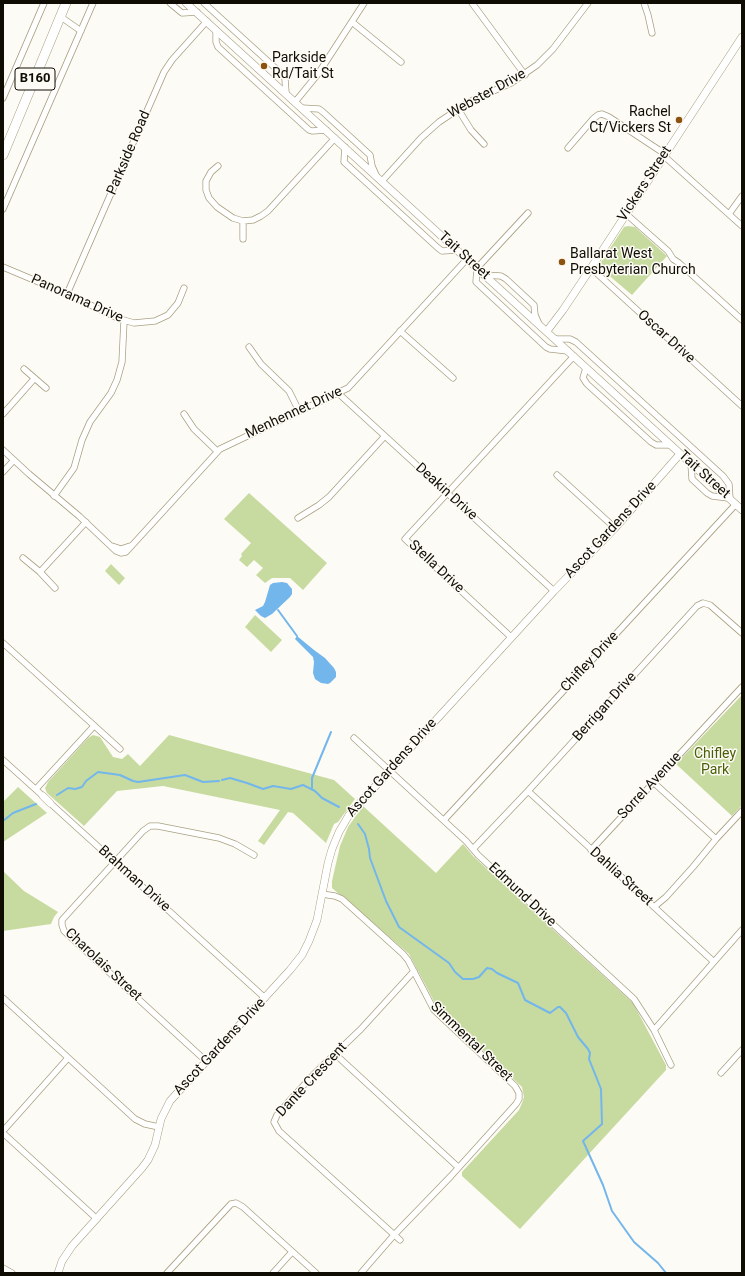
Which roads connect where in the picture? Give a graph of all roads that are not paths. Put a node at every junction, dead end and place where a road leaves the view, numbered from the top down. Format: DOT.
graph roads {
  1 [pos="44,3"];
  2 [pos="66,3"];
  3 [pos="93,3"];
  4 [pos="170,3"];
  5 [pos="186,3"];
  6 [pos="204,3"];
  7 [pos="364,3"];
  8 [pos="472,3"];
  9 [pos="588,3"];
  10 [pos="644,3"];
  11 [pos="197,12"];
  12 [pos="61,18"];
  13 [pos="207,21"];
  14 [pos="352,22"];
  15 [pos="216,30"];
  16 [pos="81,31"];
  17 [pos="652,34"];
  18 [pos="742,37"];
  19 [pos="401,62"];
  20 [pos="525,75"];
  21 [pos="286,93"];
  22 [pos="3,98"];
  23 [pos="295,102"];
  24 [pos="302,108"];
  25 [pos="458,109"];
  26 [pos="326,130"];
  27 [pos="335,138"];
  28 [pos="484,144"];
  29 [pos="345,148"];
  30 [pos="568,148"];
  31 [pos="3,155"];
  32 [pos="664,155"];
  33 [pos="218,166"];
  34 [pos="379,179"];
  35 [pos="742,196"];
  36 [pos="3,209"];
  37 [pos="528,213"];
  38 [pos="626,213"];
  39 [pos="729,214"];
  40 [pos="243,221"];
  41 [pos="742,226"];
  42 [pos="243,239"];
  43 [pos="458,250"];
  44 [pos="467,259"];
  45 [pos="3,267"];
  46 [pos="477,268"];
  47 [pos="591,268"];
  48 [pos="485,275"];
  49 [pos="184,288"];
  50 [pos="67,294"];
  51 [pos="742,320"];
  52 [pos="124,321"];
  53 [pos="540,325"];
  54 [pos="400,331"];
  55 [pos="547,331"];
  56 [pos="555,339"];
  57 [pos="249,347"];
  58 [pos="568,351"];
  59 [pos="574,356"];
  60 [pos="586,368"];
  61 [pos="24,369"];
  62 [pos="453,378"];
  63 [pos="34,379"];
  64 [pos="46,388"];
  65 [pos="338,393"];
  66 [pos="742,406"];
  67 [pos="299,411"];
  68 [pos="3,414"];
  69 [pos="184,414"];
  70 [pos="384,437"];
  71 [pos="670,444"];
  72 [pos="3,450"];
  73 [pos="218,451"];
  74 [pos="680,454"];
  75 [pos="14,460"];
  76 [pos="692,464"];
  77 [pos="3,472"];
  78 [pos="557,476"];
  79 [pos="447,493"];
  80 [pos="54,496"];
  81 [pos="730,498"];
  82 [pos="736,504"];
  83 [pos="742,510"];
  84 [pos="298,518"];
  85 [pos="86,522"];
  86 [pos="615,528"];
  87 [pos="23,558"];
  88 [pos="40,572"];
  89 [pos="56,588"];
  90 [pos="554,591"];
  91 [pos="742,633"];
  92 [pos="512,637"];
  93 [pos="3,643"];
  94 [pos="742,687"];
  95 [pos="94,726"];
  96 [pos="354,738"];
  97 [pos="120,749"];
  98 [pos="3,760"];
  99 [pos="389,770"];
  100 [pos="653,782"];
  101 [pos="36,789"];
  102 [pos="528,791"];
  103 [pos="43,796"];
  104 [pos="50,802"];
  105 [pos="742,810"];
  106 [pos="444,820"];
  107 [pos="716,839"];
  108 [pos="473,849"];
  109 [pos="591,850"];
  110 [pos="254,855"];
  111 [pos="115,862"];
  112 [pos="322,894"];
  113 [pos="654,907"];
  114 [pos="742,930"];
  115 [pos="714,962"];
  116 [pos="414,971"];
  117 [pos="3,998"];
  118 [pos="265,998"];
  119 [pos="654,1030"];
  120 [pos="742,1050"];
  121 [pos="335,1054"];
  122 [pos="68,1058"];
  123 [pos="206,1061"];
  124 [pos="671,1066"];
  125 [pos="721,1073"];
  126 [pos="159,1127"];
  127 [pos="3,1132"];
  128 [pos="458,1167"];
  129 [pos="96,1219"];
  130 [pos="394,1235"];
  131 [pos="400,1240"];
  132 [pos="292,1252"];
  133 [pos="3,1268"];
  134 [pos="12,1273"];
  135 [pos="58,1273"];
  136 [pos="167,1273"];
  137 [pos="273,1273"];
  138 [pos="316,1273"];
  139 [pos="361,1273"];
  1 -- 22 [label="street"];
  2 -- 12 [label="main road, B160"];
  3 -- 16 [label="street"];
  4 -- 11 [label="street"];
  5 -- 11 [label="street, Tait Street"];
  6 -- 21 [label="street"];
  7 -- 14 [label="street"];
  8 -- 20 [label="street"];
  9 -- 20 [label="street, Webster Drive"];
  10 -- 17 [label="street"];
  11 -- 13 [label="street, Tait Street"];
  12 -- 16 [label="street"];
  12 -- 31 [label="main road, B160"];
  13 -- 15 [label="street, Tait Street"];
  13 -- 50 [label="street, Parkside Road"];
  14 -- 19 [label="street"];
  14 -- 23 [label="street"];
  15 -- 21 [label="street, Tait Street"];
  15 -- 26 [label="street"];
  16 -- 36 [label="street"];
  18 -- 32 [label="street, Vickers Street"];
  20 -- 25 [label="street, Webster Drive"];
  21 -- 23 [label="street, Tait Street"];
  23 -- 24 [label="street, Tait Street"];
  24 -- 26 [label="street, Tait Street"];
  24 -- 34 [label="street"];
  25 -- 28 [label="street"];
  25 -- 34 [label="street, Webster Drive"];
  26 -- 27 [label="street, Tait Street"];
  27 -- 29 [label="street, Tait Street"];
  27 -- 40 [label="street"];
  29 -- 34 [label="street, Tait Street"];
  29 -- 43 [label="street"];
  30 -- 32 [label="street"];
  32 -- 38 [label="street, Vickers Street"];
  32 -- 39 [label="street"];
  33 -- 40 [label="street"];
  34 -- 43 [label="street, Tait Street"];
  35 -- 39 [label="street"];
  37 -- 46 [label="street"];
  38 -- 47 [label="street, Vickers Street"];
  38 -- 51 [label="street"];
  39 -- 41 [label="street"];
  40 -- 42 [label="street"];
  43 -- 44 [label="street, Tait Street"];
  44 -- 46 [label="street, Tait Street"];
  44 -- 54 [label="street, Menhennet Drive"];
  45 -- 50 [label="street, Panorama Drive"];
  46 -- 48 [label="street, Tait Street"];
  46 -- 58 [label="street"];
  47 -- 55 [label="street, Vickers Street"];
  47 -- 66 [label="street, Oscar Drive"];
  48 -- 53 [label="street, Tait Street"];
  48 -- 53 [label="street"];
  49 -- 52 [label="street, Panorama Drive"];
  50 -- 52 [label="street, Panorama Drive"];
  52 -- 80 [label="street"];
  53 -- 55 [label="street, Tait Street"];
  54 -- 62 [label="street"];
  54 -- 65 [label="street, Menhennet Drive"];
  55 -- 56 [label="street, Tait Street"];
  56 -- 58 [label="street, Tait Street"];
  56 -- 81 [label="street"];
  57 -- 67 [label="street"];
  58 -- 59 [label="street, Tait Street"];
  59 -- 60 [label="street, Tait Street"];
  59 -- 79 [label="street"];
  60 -- 71 [label="street, Tait Street"];
  60 -- 71 [label="street"];
  61 -- 63 [label="street"];
  63 -- 64 [label="street"];
  63 -- 68 [label="street"];
  65 -- 67 [label="street, Menhennet Drive"];
  65 -- 70 [label="street, Deakin Drive"];
  67 -- 73 [label="street, Menhennet Drive"];
  69 -- 73 [label="street"];
  70 -- 79 [label="street, Deakin Drive"];
  70 -- 84 [label="street"];
  71 -- 74 [label="street, Tait Street"];
  72 -- 75 [label="street"];
  73 -- 85 [label="street, Menhennet Drive"];
  74 -- 76 [label="street, Tait Street"];
  74 -- 86 [label="street, Ascot Gardens Drive"];
  75 -- 77 [label="street"];
  75 -- 80 [label="street"];
  76 -- 81 [label="street, Tait Street"];
  76 -- 81 [label="street"];
  78 -- 86 [label="street"];
  79 -- 90 [label="street, Deakin Drive"];
  79 -- 92 [label="street, Stella Drive"];
  80 -- 85 [label="street"];
  81 -- 82 [label="street, Tait Street"];
  82 -- 83 [label="street, Tait Street"];
  82 -- 106 [label="street, Chifley Drive"];
  85 -- 88 [label="street"];
  86 -- 90 [label="street, Ascot Gardens Drive"];
  87 -- 88 [label="street"];
  88 -- 89 [label="street"];
  90 -- 92 [label="street, Ascot Gardens Drive"];
  91 -- 102 [label="street, Berrigan Drive"];
  92 -- 99 [label="street, Ascot Gardens Drive"];
  93 -- 95 [label="street"];
  94 -- 100 [label="street, Sorrel Avenue"];
  95 -- 97 [label="street"];
  95 -- 101 [label="street"];
  96 -- 99 [label="street, Edmund Drive"];
  98 -- 101 [label="street, Brahman Drive"];
  99 -- 106 [label="street, Edmund Drive"];
  99 -- 112 [label="street, Ascot Gardens Drive"];
  100 -- 107 [label="street"];
  100 -- 109 [label="street, Sorrel Avenue"];
  101 -- 103 [label="street, Brahman Drive"];
  102 -- 108 [label="street, Berrigan Drive"];
  102 -- 109 [label="street, Dahlia Street"];
  103 -- 104 [label="street, Brahman Drive"];
  104 -- 111 [label="street, Brahman Drive"];
  105 -- 107 [label="street"];
  106 -- 108 [label="street, Edmund Drive"];
  107 -- 113 [label="street"];
  108 -- 119 [label="street, Edmund Drive"];
  109 -- 113 [label="street, Dahlia Street"];
  110 -- 111 [label="street"];
  111 -- 118 [label="street, Brahman Drive"];
  111 -- 123 [label="street, Charolais Street"];
  112 -- 116 [label="street, Simmental Street"];
  112 -- 118 [label="street, Ascot Gardens Drive"];
  113 -- 115 [label="street, Dahlia Street"];
  114 -- 115 [label="street"];
  115 -- 119 [label="street"];
  116 -- 121 [label="street, Dante Crescent"];
  116 -- 128 [label="street, Simmental Street"];
  117 -- 122 [label="street"];
  118 -- 123 [label="street, Ascot Gardens Drive"];
  119 -- 124 [label="street, Edmund Drive"];
  120 -- 125 [label="street"];
  121 -- 128 [label="street"];
  121 -- 130 [label="street, Dante Crescent"];
  122 -- 126 [label="street"];
  122 -- 127 [label="street"];
  123 -- 126 [label="street, Ascot Gardens Drive"];
  126 -- 129 [label="street, Ascot Gardens Drive"];
  127 -- 129 [label="street"];
  128 -- 130 [label="street, Simmental Street"];
  129 -- 135 [label="street, Ascot Gardens Drive"];
  130 -- 131 [label="street"];
  130 -- 139 [label="street, Simmental Street"];
  132 -- 136 [label="street"];
  132 -- 137 [label="street"];
  132 -- 138 [label="street"];
  133 -- 134 [label="street"];
}
